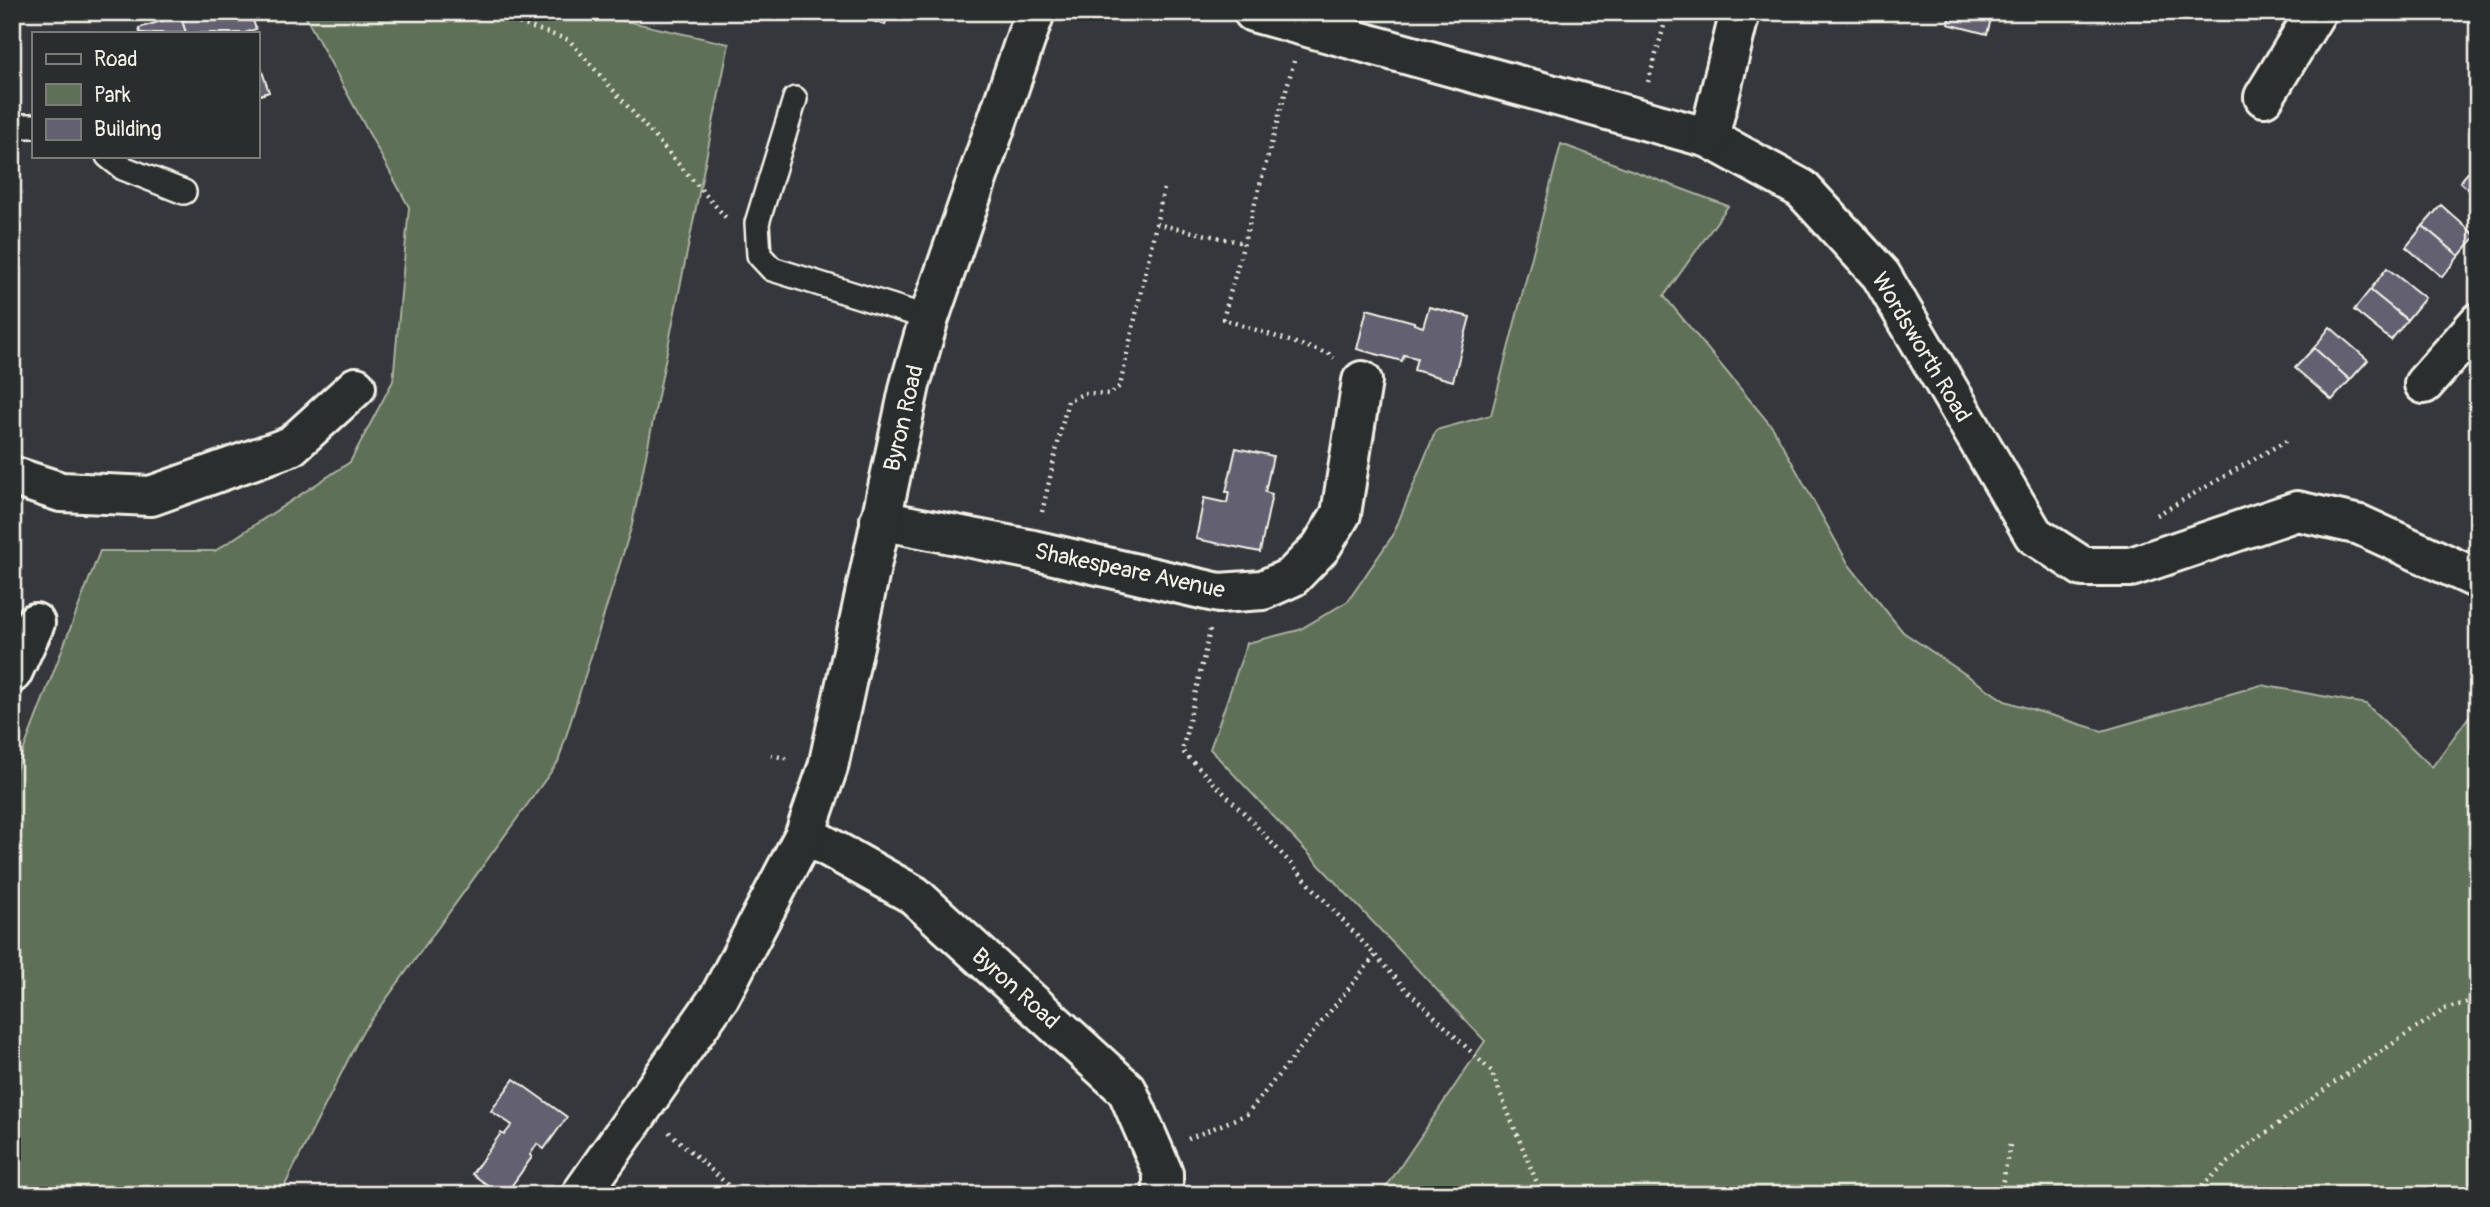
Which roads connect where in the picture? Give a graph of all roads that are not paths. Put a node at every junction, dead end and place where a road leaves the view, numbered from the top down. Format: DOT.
graph roads {
  1 [pos="1035,12"];
  2 [pos="1253,12"];
  3 [pos="1740,12"];
  4 [pos="2316,12"];
  5 [pos="2264,97"];
  6 [pos="795,99"];
  7 [pos="32,126"];
  8 [pos="12,127"];
  9 [pos="1709,138"];
  10 [pos="110,158"];
  11 [pos="184,192"];
  12 [pos="929,318"];
  13 [pos="2478,323"];
  14 [pos="1362,381"];
  15 [pos="2424,384"];
  16 [pos="356,387"];
  17 [pos="12,475"];
  18 [pos="880,520"];
  19 [pos="2478,579"];
  20 [pos="35,623"];
  21 [pos="12,673"];
  22 [pos="805,834"];
  23 [pos="581,1195"];
  24 [pos="1163,1195"];
  1 -- 12 [label="street, Byron Road"];
  2 -- 9 [label="street, Wordsworth Road"];
  3 -- 9 [label="street"];
  4 -- 5 [label="street"];
  6 -- 12 [label="lane"];
  7 -- 8 [label="lane"];
  9 -- 19 [label="street, Wordsworth Road"];
  10 -- 11 [label="lane"];
  12 -- 18 [label="street, Byron Road"];
  13 -- 15 [label="street"];
  14 -- 18 [label="street, Shakespeare Avenue"];
  16 -- 17 [label="street"];
  18 -- 22 [label="street, Byron Road"];
  20 -- 21 [label="street"];
  22 -- 23 [label="street, Byron Road"];
  22 -- 24 [label="street, Byron Road"];
}
